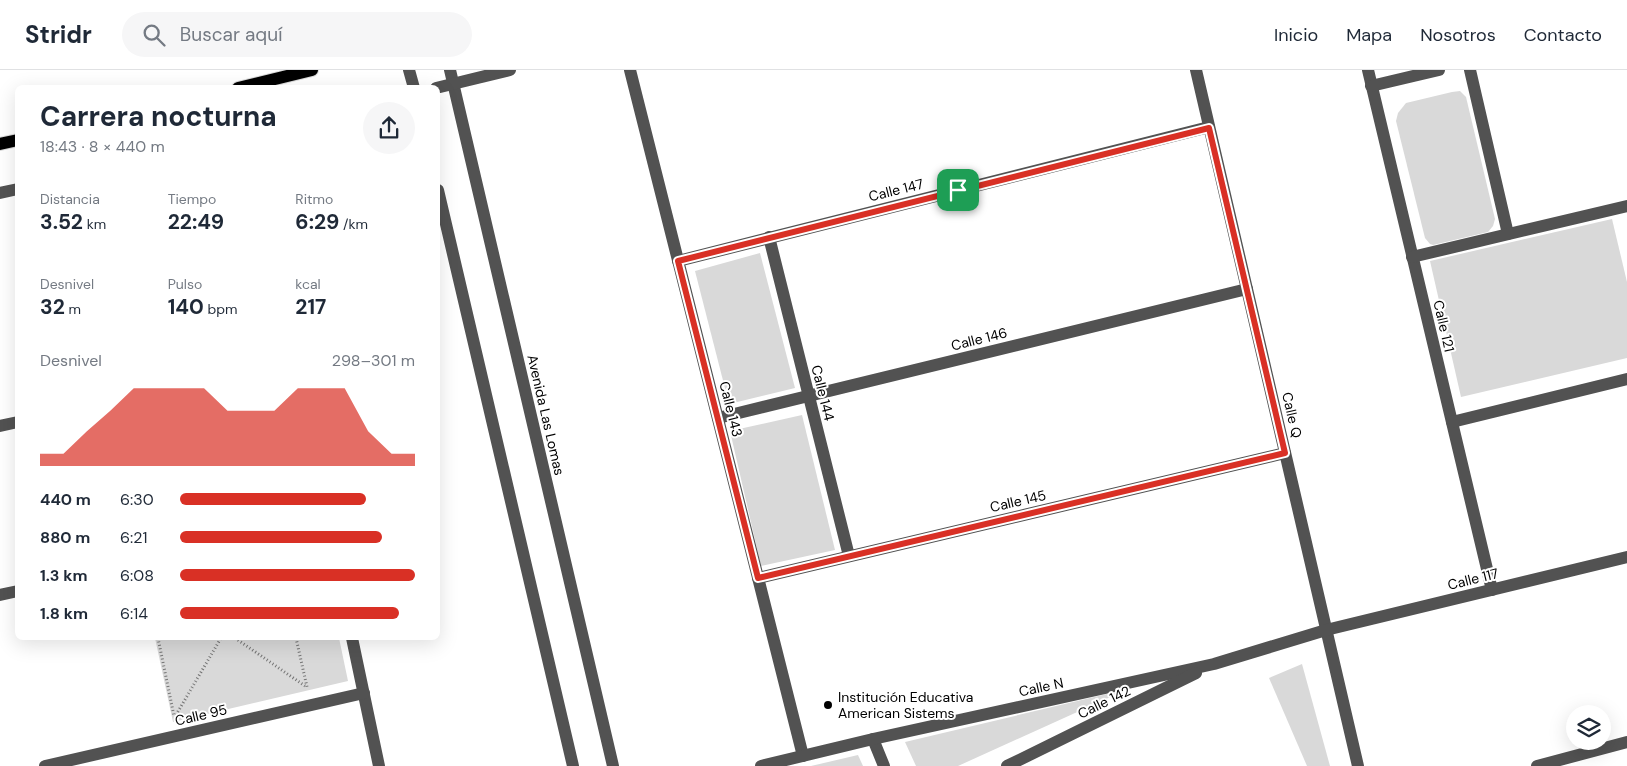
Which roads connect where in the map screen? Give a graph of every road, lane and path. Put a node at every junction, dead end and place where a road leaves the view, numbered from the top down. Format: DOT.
graph roads {
  1 [pos="312,70"];
  2 [pos="409,70"];
  3 [pos="450,70"];
  4 [pos="510,70"];
  5 [pos="630,70"];
  6 [pos="1196,70"];
  7 [pos="1368,70"];
  8 [pos="1439,70"];
  9 [pos="1470,70"];
  10 [pos="454,83"];
  11 [pos="250,85"];
  12 [pos="413,85"];
  13 [pos="1371,86"];
  14 [pos="440,87"];
  15 [pos="1209,128"];
  16 [pos="15,141"];
  17 [pos="0,144"];
  18 [pos="15,190"];
  19 [pos="0,193"];
  20 [pos="440,199"];
  21 [pos="1627,206"];
  22 [pos="1508,234"];
  23 [pos="769,237"];
  24 [pos="1412,257"];
  25 [pos="678,261"];
  26 [pos="1247,290"];
  27 [pos="1627,379"];
  28 [pos="809,396"];
  29 [pos="718,418"];
  30 [pos="1452,422"];
  31 [pos="15,423"];
  32 [pos="0,426"];
  33 [pos="1285,453"];
  34 [pos="849,556"];
  35 [pos="1627,557"];
  36 [pos="758,578"];
  37 [pos="1492,590"];
  38 [pos="15,591"];
  39 [pos="0,595"];
  40 [pos="1326,630"];
  41 [pos="158,640"];
  42 [pos="220,640"];
  43 [pos="238,640"];
  44 [pos="296,640"];
  45 [pos="352,640"];
  46 [pos="1214,664"];
  47 [pos="308,687"];
  48 [pos="298,690"];
  49 [pos="364,693"];
  50 [pos="184,716"];
  51 [pos="175,718"];
  52 [pos="872,739"];
  53 [pos="1627,742"];
  54 [pos="803,756"];
  55 [pos="45,766"];
  56 [pos="379,766"];
  57 [pos="573,766"];
  58 [pos="613,766"];
  59 [pos="761,766"];
  60 [pos="884,766"];
  61 [pos="1007,766"];
  62 [pos="1358,766"];
  63 [pos="1537,766"];
  1 -- 11 [label="main road"];
  2 -- 12 [label="street"];
  3 -- 10 [label="street, Avenida Las Lomas"];
  4 -- 10 [label="street"];
  5 -- 25 [label="street, Calle 143"];
  6 -- 15 [label="street, Calle Q"];
  7 -- 13 [label="street, Calle 121"];
  8 -- 13 [label="street"];
  9 -- 22 [label="street"];
  10 -- 14 [label="street"];
  10 -- 58 [label="street, Avenida Las Lomas"];
  13 -- 24 [label="street, Calle 121"];
  15 -- 23 [label="street, Calle 147"];
  15 -- 26 [label="street, Calle Q"];
  16 -- 17 [label="main road"];
  18 -- 19 [label="street"];
  20 -- 57 [label="street"];
  21 -- 22 [label="street"];
  22 -- 24 [label="street"];
  23 -- 25 [label="street, Calle 147"];
  23 -- 28 [label="street, Calle 144"];
  24 -- 30 [label="street, Calle 121"];
  25 -- 29 [label="street, Calle 143"];
  26 -- 28 [label="street, Calle 146"];
  26 -- 33 [label="street, Calle Q"];
  27 -- 30 [label="street"];
  28 -- 29 [label="street, Calle 146"];
  28 -- 34 [label="street, Calle 144"];
  29 -- 36 [label="street, Calle 143"];
  30 -- 37 [label="street, Calle 121"];
  31 -- 32 [label="street"];
  33 -- 34 [label="street, Calle 145"];
  33 -- 40 [label="street, Calle Q"];
  34 -- 36 [label="street, Calle 145"];
  35 -- 37 [label="street, Calle 117"];
  36 -- 54 [label="street, Calle 143"];
  37 -- 40 [label="street, Calle 117"];
  38 -- 39 [label="street"];
  40 -- 46 [label="street, Calle N"];
  40 -- 62 [label="street, Calle Q"];
  41 -- 51 [label="path"];
  42 -- 51 [label="path"];
  43 -- 47 [label="path"];
  44 -- 47 [label="path"];
  45 -- 49 [label="street"];
  46 -- 52 [label="street, Calle N"];
  46 -- 61 [label="street, Calle 142"];
  47 -- 48 [label="path"];
  49 -- 55 [label="street, Calle 95"];
  49 -- 56 [label="street"];
  50 -- 51 [label="path"];
  52 -- 54 [label="street, Calle N"];
  52 -- 60 [label="street"];
  53 -- 63 [label="street"];
  54 -- 59 [label="street, Calle N"];
}
